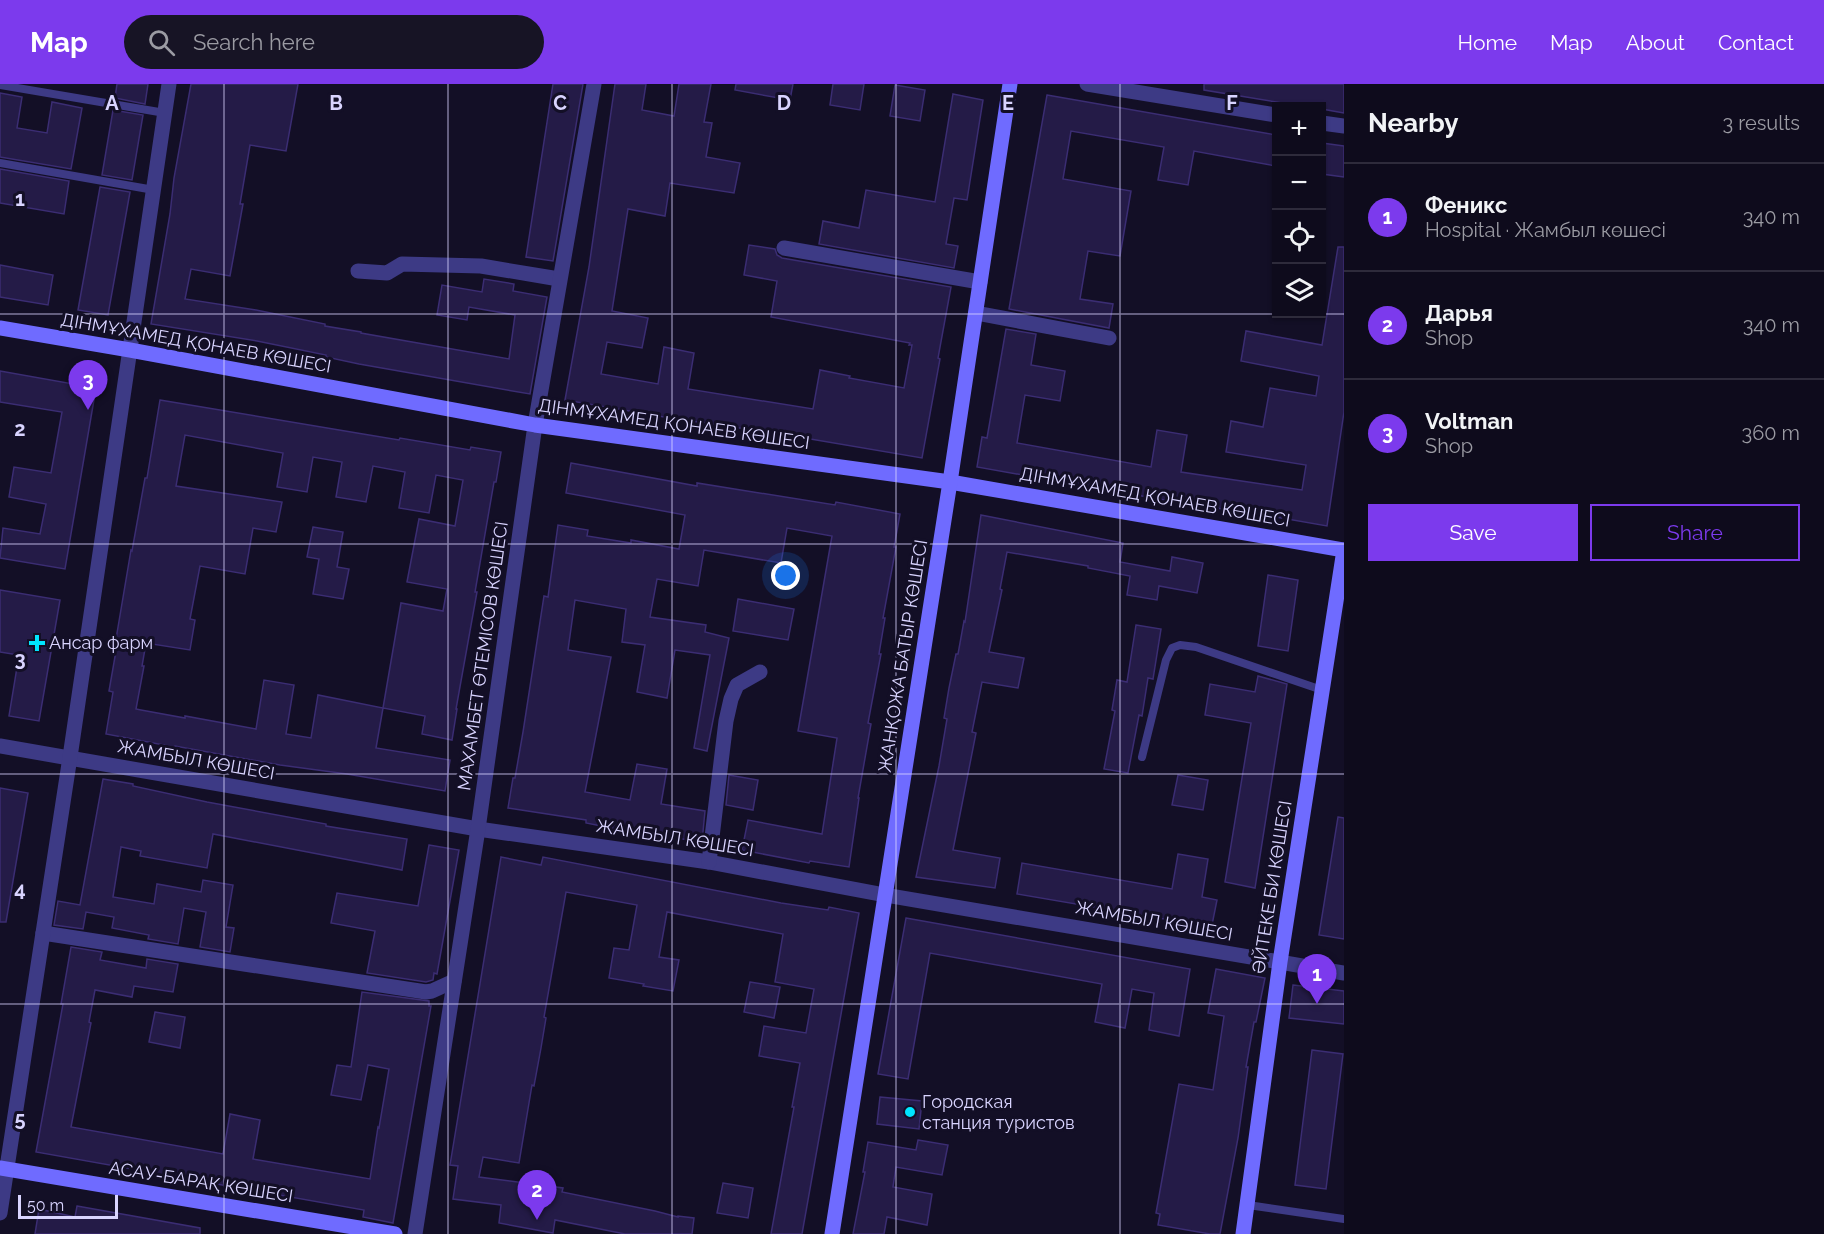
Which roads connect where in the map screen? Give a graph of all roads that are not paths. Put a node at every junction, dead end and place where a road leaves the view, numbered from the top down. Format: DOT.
graph roads {
  1 [pos="50,84"];
  2 [pos="169,84"];
  3 [pos="594,84"];
  4 [pos="1010,84"];
  5 [pos="1087,84"];
  6 [pos="0,85"];
  7 [pos="49,93"];
  8 [pos="165,113"];
  9 [pos="1272,114"];
  10 [pos="1326,124"];
  11 [pos="1344,126"];
  12 [pos="0,163"];
  13 [pos="153,190"];
  14 [pos="784,248"];
  15 [pos="358,271"];
  16 [pos="559,279"];
  17 [pos="980,282"];
  18 [pos="976,313"];
  19 [pos="0,328"];
  20 [pos="1109,338"];
  21 [pos="130,350"];
  22 [pos="535,425"];
  23 [pos="950,482"];
  24 [pos="1344,549"];
  25 [pos="760,672"];
  26 [pos="1322,690"];
  27 [pos="0,746"];
  28 [pos="70,757"];
  29 [pos="1142,757"];
  30 [pos="478,829"];
  31 [pos="709,862"];
  32 [pos="885,895"];
  33 [pos="43,933"];
  34 [pos="1280,962"];
  35 [pos="1344,973"];
  36 [pos="454,981"];
  37 [pos="3,1169"];
  38 [pos="1248,1205"];
  39 [pos="0,1214"];
  40 [pos="1344,1219"];
  41 [pos="395,1234"];
  42 [pos="415,1234"];
  43 [pos="832,1234"];
  44 [pos="1243,1234"];
  1 -- 7 [label="lane"];
  2 -- 8 [label="street"];
  3 -- 16 [label="street, МАХАМБЕТ ӨТЕМІСОВ КӨШЕСІ"];
  4 -- 17 [label="street, ЖАНҚОЖА БАТЫР КӨШЕСІ"];
  5 -- 9 [label="street"];
  6 -- 7 [label="lane"];
  7 -- 8 [label="lane"];
  8 -- 13 [label="street"];
  10 -- 11 [label="street"];
  12 -- 13 [label="lane"];
  13 -- 21 [label="street"];
  14 -- 17 [label="street"];
  15 -- 16 [label="street"];
  16 -- 22 [label="street, МАХАМБЕТ ӨТЕМІСОВ КӨШЕСІ"];
  17 -- 18 [label="street, ЖАНҚОЖА БАТЫР КӨШЕСІ"];
  18 -- 20 [label="street"];
  18 -- 23 [label="street, ЖАНҚОЖА БАТЫР КӨШЕСІ"];
  19 -- 21 [label="street, ДІНМҰХАМЕД ҚОНАЕВ КӨШЕСІ"];
  21 -- 22 [label="street, ДІНМҰХАМЕД ҚОНАЕВ КӨШЕСІ"];
  21 -- 28 [label="street"];
  22 -- 23 [label="street, ДІНМҰХАМЕД ҚОНАЕВ КӨШЕСІ"];
  22 -- 30 [label="street, МАХАМБЕТ ӨТЕМІСОВ КӨШЕСІ"];
  23 -- 24 [label="street, ДІНМҰХАМЕД ҚОНАЕВ КӨШЕСІ"];
  23 -- 32 [label="street, ЖАНҚОЖА БАТЫР КӨШЕСІ"];
  24 -- 26 [label="street, ӘЙТЕКЕ БИ КӨШЕСІ"];
  25 -- 31 [label="street"];
  26 -- 29 [label="lane"];
  26 -- 34 [label="street, ӘЙТЕКЕ БИ КӨШЕСІ"];
  27 -- 28 [label="street, ЖАМБЫЛ КӨШЕСІ"];
  28 -- 30 [label="street, ЖАМБЫЛ КӨШЕСІ"];
  28 -- 33 [label="street"];
  30 -- 31 [label="street, ЖАМБЫЛ КӨШЕСІ"];
  30 -- 36 [label="street, МАХАМБЕТ ӨТЕМІСОВ КӨШЕСІ"];
  31 -- 32 [label="street, ЖАМБЫЛ КӨШЕСІ"];
  32 -- 34 [label="street, ЖАМБЫЛ КӨШЕСІ"];
  32 -- 43 [label="street, ЖАНҚОЖА БАТЫР КӨШЕСІ"];
  33 -- 36 [label="street"];
  33 -- 37 [label="street"];
  34 -- 35 [label="street, ЖАМБЫЛ КӨШЕСІ"];
  34 -- 38 [label="street, ӘЙТЕКЕ БИ КӨШЕСІ"];
  36 -- 42 [label="street, МАХАМБЕТ ӨТЕМІСОВ КӨШЕСІ"];
  37 -- 39 [label="street"];
  37 -- 41 [label="street, АСАУ-БАРАҚ КӨШЕСІ"];
  38 -- 40 [label="lane"];
  38 -- 44 [label="street, ӘЙТЕКЕ БИ КӨШЕСІ"];
}
